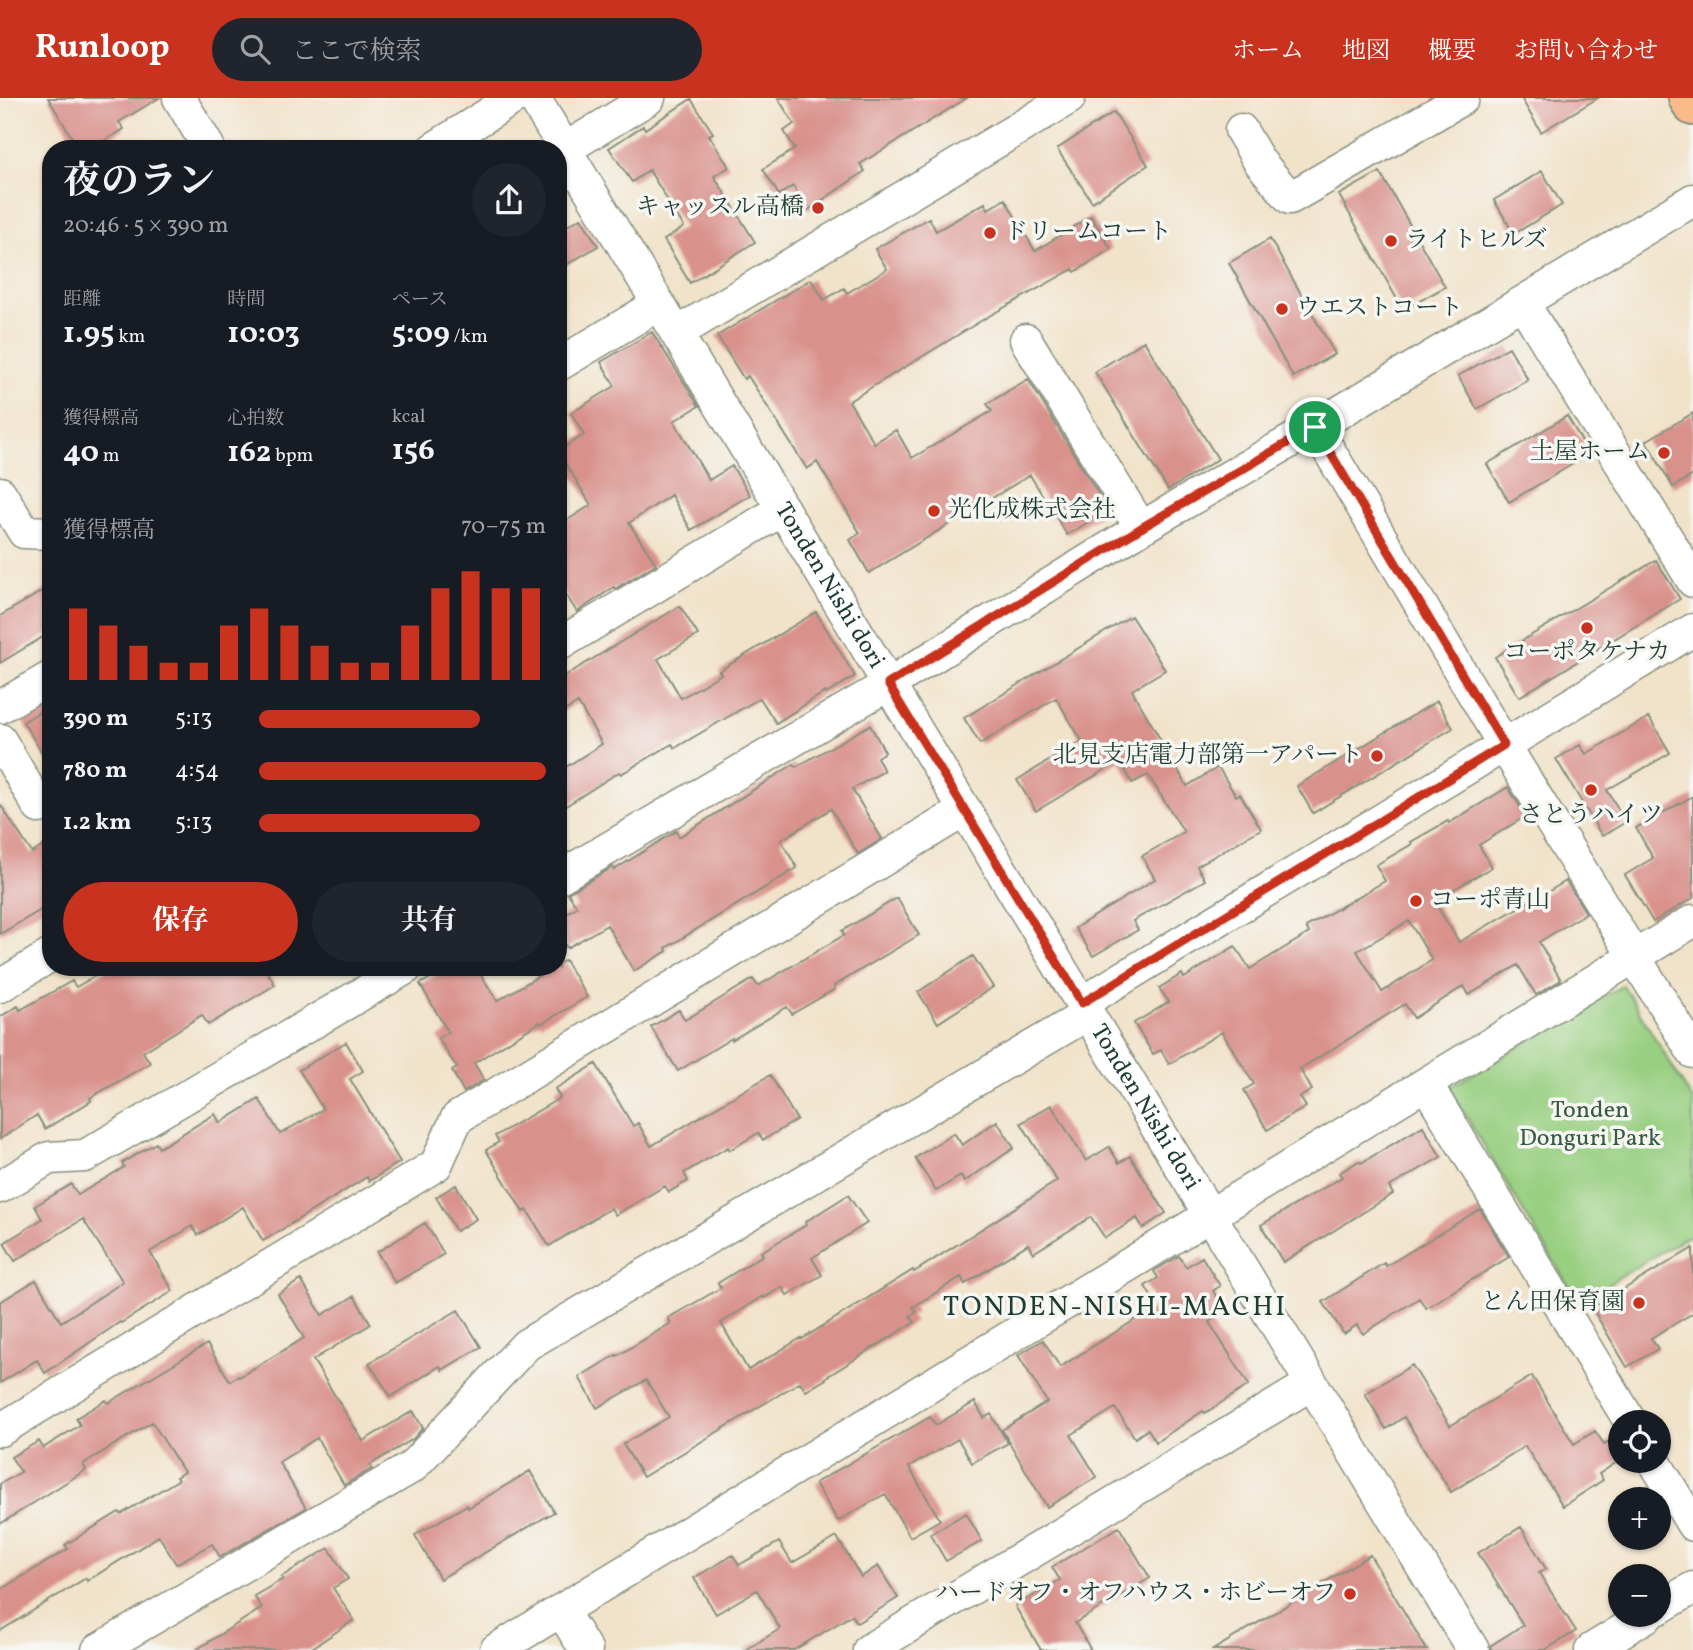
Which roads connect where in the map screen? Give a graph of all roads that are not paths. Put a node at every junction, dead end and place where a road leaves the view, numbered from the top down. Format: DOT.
graph roads {
  1 [pos="179,98"];
  2 [pos="514,98"];
  3 [pos="534,98"];
  4 [pos="649,98"];
  5 [pos="1069,98"];
  6 [pos="1463,98"];
  7 [pos="1688,98"];
  8 [pos="1693,106"];
  9 [pos="1241,130"];
  10 [pos="204,140"];
  11 [pos="447,140"];
  12 [pos="560,140"];
  13 [pos="567,148"];
  14 [pos="567,152"];
  15 [pos="1693,201"];
  16 [pos="1523,303"];
  17 [pos="659,304"];
  18 [pos="677,333"];
  19 [pos="1026,340"];
  20 [pos="567,360"];
  21 [pos="1315,427"];
  22 [pos="0,493"];
  23 [pos="783,509"];
  24 [pos="1141,528"];
  25 [pos="42,532"];
  26 [pos="1693,581"];
  27 [pos="1693,630"];
  28 [pos="567,640"];
  29 [pos="42,682"];
  30 [pos="888,684"];
  31 [pos="0,707"];
  32 [pos="0,740"];
  33 [pos="1504,745"];
  34 [pos="39,807"];
  35 [pos="965,810"];
  36 [pos="567,873"];
  37 [pos="1693,921"];
  38 [pos="1634,956"];
  39 [pos="42,960"];
  40 [pos="392,976"];
  41 [pos="0,986"];
  42 [pos="1085,1009"];
  43 [pos="1693,1052"];
  44 [pos="1426,1084"];
  45 [pos="0,1187"];
  46 [pos="1210,1215"];
  47 [pos="1311,1384"];
  48 [pos="1623,1410"];
  49 [pos="0,1430"];
  50 [pos="1661,1473"];
  51 [pos="1693,1525"];
  52 [pos="1693,1588"];
  53 [pos="1671,1601"];
  54 [pos="561,1610"];
  55 [pos="1628,1627"];
  56 [pos="98,1650"];
  57 [pos="496,1650"];
  58 [pos="586,1650"];
  59 [pos="869,1650"];
  60 [pos="1473,1650"];
  61 [pos="1591,1650"];
  1 -- 10 [label="street"];
  2 -- 11 [label="street"];
  3 -- 12 [label="street, Tonden Nishi dori"];
  4 -- 13 [label="street"];
  5 -- 18 [label="street"];
  6 -- 9 [label="street"];
  7 -- 8 [label="main road"];
  14 -- 17 [label="street, Tonden Nishi dori"];
  15 -- 16 [label="street"];
  16 -- 21 [label="street"];
  16 -- 26 [label="street"];
  17 -- 18 [label="street, Tonden Nishi dori"];
  17 -- 20 [label="street"];
  18 -- 23 [label="street, Tonden Nishi dori"];
  19 -- 24 [label="street"];
  21 -- 24 [label="street"];
  21 -- 33 [label="street"];
  22 -- 25 [label="street"];
  23 -- 28 [label="street"];
  23 -- 30 [label="street, Tonden Nishi dori"];
  24 -- 30 [label="street"];
  27 -- 33 [label="street"];
  29 -- 31 [label="street"];
  30 -- 35 [label="street, Tonden Nishi dori"];
  30 -- 36 [label="street"];
  32 -- 34 [label="street"];
  33 -- 38 [label="street"];
  33 -- 42 [label="street"];
  35 -- 42 [label="street, Tonden Nishi dori"];
  35 -- 49 [label="street"];
  37 -- 38 [label="street"];
  38 -- 43 [label="street"];
  38 -- 44 [label="street"];
  39 -- 41 [label="street"];
  40 -- 45 [label="street"];
  42 -- 46 [label="street, Tonden Nishi dori"];
  42 -- 56 [label="street"];
  44 -- 46 [label="street"];
  44 -- 48 [label="street"];
  46 -- 47 [label="street, Tonden Nishi dori"];
  46 -- 54 [label="street"];
  47 -- 59 [label="street"];
  47 -- 60 [label="street, Tonden Nishi dori"];
  50 -- 51 [label="street"];
  52 -- 53 [label="street"];
  54 -- 57 [label="street"];
  54 -- 58 [label="street"];
  55 -- 61 [label="street"];
}
